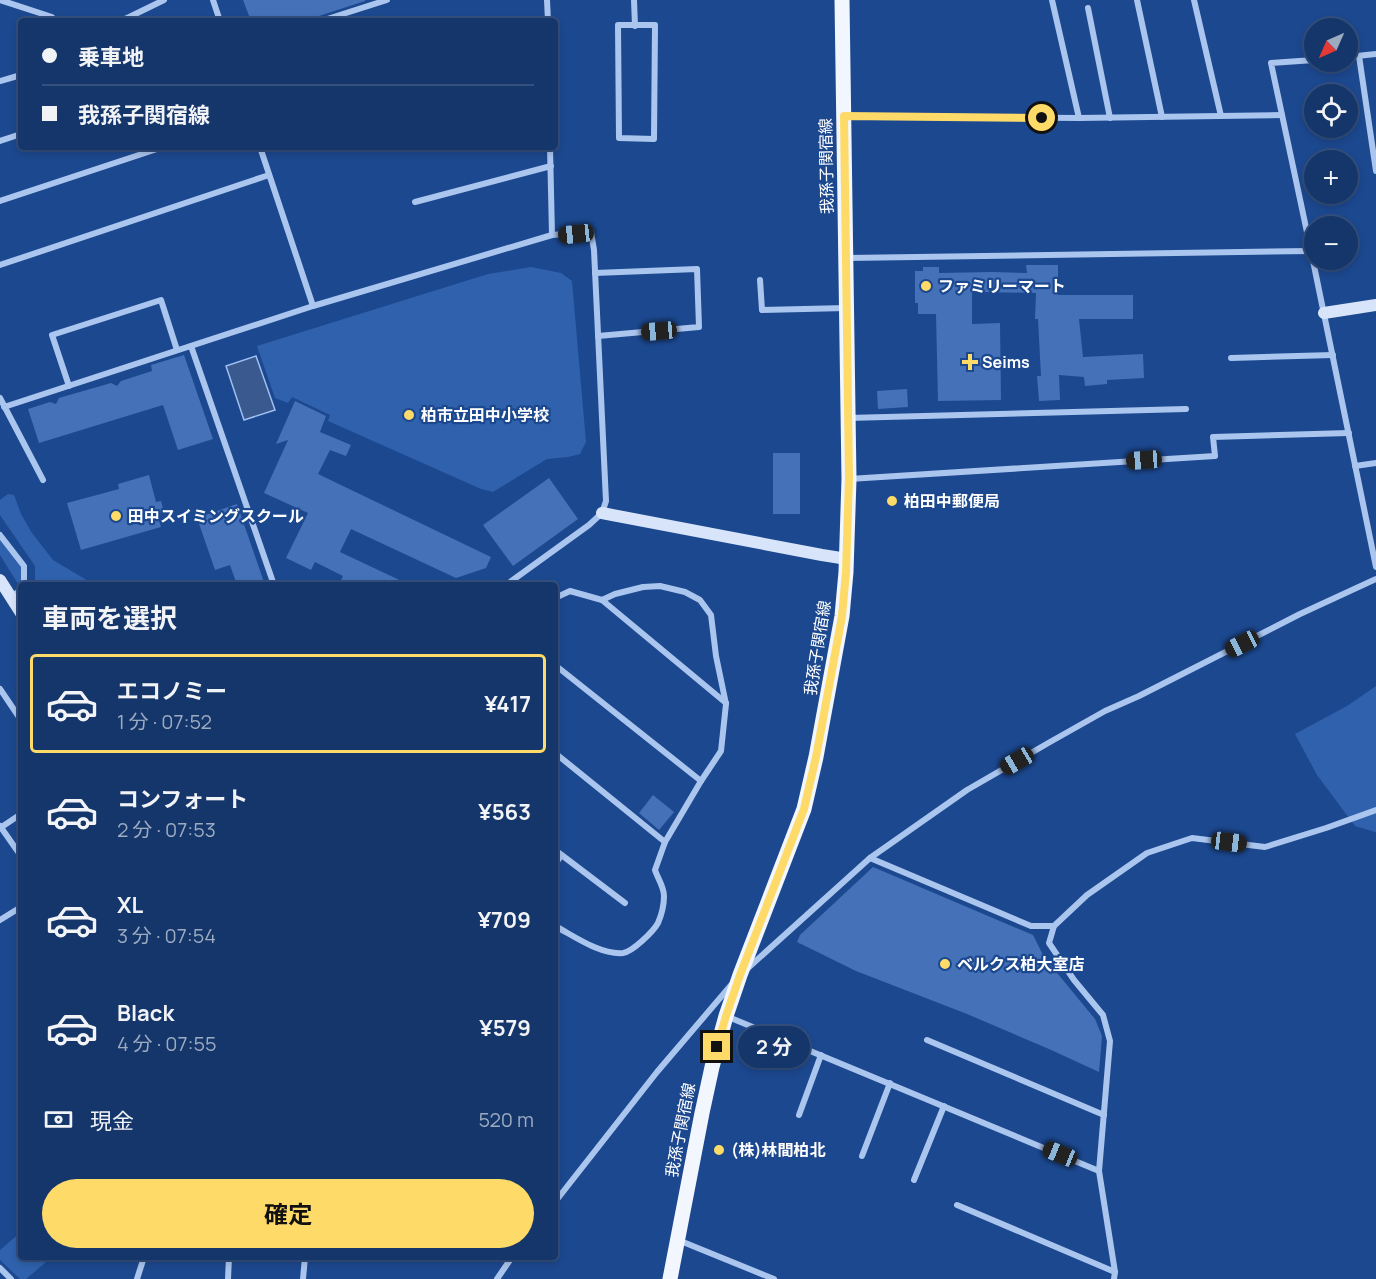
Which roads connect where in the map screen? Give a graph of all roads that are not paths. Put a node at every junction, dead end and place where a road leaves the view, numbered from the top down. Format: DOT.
graph roads {
  1 [pos="0,0"];
  2 [pos="164,0"];
  3 [pos="213,0"];
  4 [pos="387,0"];
  5 [pos="547,0"];
  6 [pos="634,0"];
  7 [pos="842,0"];
  8 [pos="1052,0"];
  9 [pos="1137,0"];
  10 [pos="1194,0"];
  11 [pos="1088,8"];
  12 [pos="52,18"];
  13 [pos="127,18"];
  14 [pos="219,18"];
  15 [pos="330,18"];
  16 [pos="548,18"];
  17 [pos="635,26"];
  18 [pos="1376,54"];
  19 [pos="1359,56"];
  20 [pos="1304,61"];
  21 [pos="18,76"];
  22 [pos="0,81"];
  23 [pos="1282,115"];
  24 [pos="844,116"];
  25 [pos="1221,116"];
  26 [pos="1162,117"];
  27 [pos="1078,118"];
  28 [pos="1110,118"];
  29 [pos="18,135"];
  30 [pos="0,141"];
  31 [pos="1374,143"];
  32 [pos="154,150"];
  33 [pos="261,150"];
  34 [pos="550,150"];
  35 [pos="551,166"];
  36 [pos="1376,171"];
  37 [pos="269,175"];
  38 [pos="0,201"];
  39 [pos="415,202"];
  40 [pos="1304,218"];
  41 [pos="552,235"];
  42 [pos="1304,251"];
  43 [pos="846,258"];
  44 [pos="0,265"];
  45 [pos="1315,270"];
  46 [pos="594,273"];
  47 [pos="760,280"];
  48 [pos="1376,305"];
  49 [pos="313,306"];
  50 [pos="846,308"];
  51 [pos="1324,313"];
  52 [pos="598,336"];
  53 [pos="191,346"];
  54 [pos="177,350"];
  55 [pos="1333,355"];
  56 [pos="1231,358"];
  57 [pos="69,386"];
  58 [pos="0,398"];
  59 [pos="4,406"];
  60 [pos="1186,409"];
  61 [pos="848,418"];
  62 [pos="1349,433"];
  63 [pos="1376,463"];
  64 [pos="1356,466"];
  65 [pos="849,478"];
  66 [pos="43,480"];
  67 [pos="602,513"];
  68 [pos="0,535"];
  69 [pos="847,559"];
  70 [pos="1376,567"];
  71 [pos="1376,579"];
  72 [pos="0,580"];
  73 [pos="24,582"];
  74 [pos="273,582"];
  75 [pos="510,582"];
  76 [pos="16,593"];
  77 [pos="558,597"];
  78 [pos="602,600"];
  79 [pos="558,667"];
  80 [pos="0,690"];
  81 [pos="726,704"];
  82 [pos="18,716"];
  83 [pos="558,756"];
  84 [pos="700,781"];
  85 [pos="1376,810"];
  86 [pos="18,816"];
  87 [pos="0,827"];
  88 [pos="665,842"];
  89 [pos="18,852"];
  90 [pos="558,853"];
  91 [pos="561,856"];
  92 [pos="870,858"];
  93 [pos="558,860"];
  94 [pos="625,903"];
  95 [pos="18,909"];
  96 [pos="14,912"];
  97 [pos="18,915"];
  98 [pos="0,920"];
  99 [pos="1054,926"];
  100 [pos="558,928"];
  101 [pos="740,975"];
  102 [pos="726,1016"];
  103 [pos="927,1040"];
  104 [pos="821,1055"];
  105 [pos="890,1083"];
  106 [pos="944,1106"];
  107 [pos="799,1115"];
  108 [pos="1104,1115"];
  109 [pos="862,1156"];
  110 [pos="1099,1171"];
  111 [pos="914,1180"];
  112 [pos="558,1198"];
  113 [pos="957,1205"];
  114 [pos="677,1239"];
  115 [pos="143,1260"];
  116 [pos="230,1260"];
  117 [pos="305,1260"];
  118 [pos="510,1260"];
  119 [pos="0,1268"];
  120 [pos="1115,1276"];
  121 [pos="11,1279"];
  122 [pos="137,1279"];
  123 [pos="228,1279"];
  124 [pos="303,1279"];
  125 [pos="497,1279"];
  126 [pos="670,1279"];
  127 [pos="774,1279"];
  1 -- 12 [label="street"];
  2 -- 13 [label="street"];
  3 -- 14 [label="street"];
  4 -- 15 [label="street"];
  5 -- 16 [label="street"];
  6 -- 17 [label="street"];
  7 -- 24 [label="main road, 我孫子関宿線"];
  8 -- 27 [label="street"];
  9 -- 26 [label="street"];
  10 -- 25 [label="street"];
  11 -- 28 [label="street"];
  17 -- 17 [label="street"];
  18 -- 19 [label="street"];
  19 -- 31 [label="street"];
  20 -- 23 [label="street"];
  21 -- 22 [label="street"];
  23 -- 25 [label="street"];
  23 -- 40 [label="street"];
  24 -- 27 [label="street"];
  24 -- 43 [label="main road, 我孫子関宿線"];
  25 -- 26 [label="street"];
  26 -- 28 [label="street"];
  27 -- 28 [label="street"];
  29 -- 30 [label="street"];
  31 -- 36 [label="street"];
  32 -- 38 [label="street"];
  33 -- 37 [label="street"];
  34 -- 35 [label="street"];
  35 -- 39 [label="street"];
  35 -- 41 [label="street"];
  37 -- 44 [label="street"];
  37 -- 49 [label="street"];
  41 -- 46 [label="street"];
  41 -- 49 [label="street"];
  42 -- 43 [label="street"];
  43 -- 50 [label="main road, 我孫子関宿線"];
  45 -- 51 [label="street"];
  46 -- 52 [label="street"];
  46 -- 52 [label="street"];
  47 -- 50 [label="street"];
  48 -- 51 [label="street"];
  49 -- 53 [label="street"];
  50 -- 61 [label="main road, 我孫子関宿線"];
  51 -- 55 [label="street"];
  52 -- 67 [label="street"];
  53 -- 54 [label="street"];
  53 -- 74 [label="street"];
  54 -- 57 [label="street"];
  54 -- 57 [label="street"];
  55 -- 56 [label="street"];
  55 -- 62 [label="street"];
  57 -- 59 [label="street"];
  58 -- 59 [label="street"];
  59 -- 66 [label="street"];
  60 -- 61 [label="street"];
  61 -- 65 [label="main road, 我孫子関宿線"];
  62 -- 64 [label="street"];
  62 -- 65 [label="street"];
  63 -- 64 [label="street"];
  64 -- 70 [label="street"];
  65 -- 69 [label="main road, 我孫子関宿線"];
  67 -- 69 [label="street"];
  67 -- 75 [label="street"];
  68 -- 73 [label="street"];
  69 -- 101 [label="main road, 我孫子関宿線"];
  71 -- 92 [label="street"];
  72 -- 76 [label="street"];
  77 -- 78 [label="street"];
  78 -- 81 [label="street"];
  78 -- 81 [label="street"];
  79 -- 84 [label="street"];
  80 -- 82 [label="street"];
  81 -- 84 [label="street"];
  83 -- 88 [label="street"];
  84 -- 88 [label="street"];
  85 -- 99 [label="street"];
  86 -- 87 [label="street"];
  87 -- 89 [label="street"];
  88 -- 100 [label="street"];
  90 -- 91 [label="street"];
  91 -- 93 [label="street"];
  91 -- 94 [label="street"];
  92 -- 99 [label="street"];
  92 -- 101 [label="street"];
  95 -- 96 [label="street"];
  96 -- 97 [label="street"];
  96 -- 98 [label="street"];
  99 -- 108 [label="street"];
  101 -- 102 [label="main road, 我孫子関宿線"];
  101 -- 112 [label="street"];
  102 -- 104 [label="street"];
  102 -- 114 [label="main road, 我孫子関宿線"];
  103 -- 108 [label="street"];
  104 -- 105 [label="street"];
  104 -- 107 [label="street"];
  105 -- 106 [label="street"];
  105 -- 109 [label="street"];
  106 -- 110 [label="street"];
  106 -- 111 [label="street"];
  108 -- 110 [label="street"];
  110 -- 120 [label="street"];
  113 -- 120 [label="street"];
  114 -- 126 [label="main road, 我孫子関宿線"];
  114 -- 127 [label="street"];
  115 -- 122 [label="street"];
  116 -- 123 [label="street"];
  117 -- 124 [label="street"];
  118 -- 125 [label="street"];
  119 -- 121 [label="street"];
}
